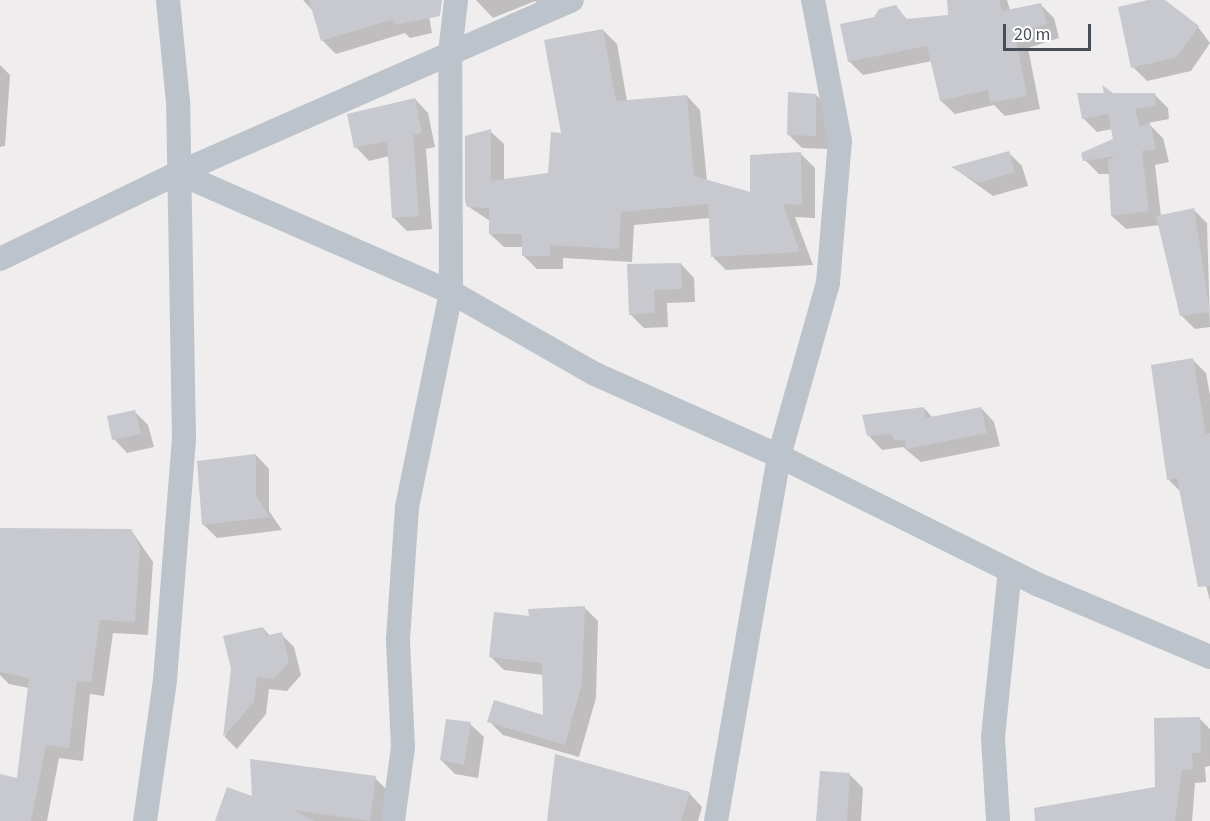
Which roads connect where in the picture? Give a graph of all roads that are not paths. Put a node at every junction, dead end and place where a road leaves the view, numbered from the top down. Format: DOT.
graph roads {
  1 [pos="168,0"];
  2 [pos="456,0"];
  3 [pos="572,0"];
  4 [pos="813,0"];
  5 [pos="450,52"];
  6 [pos="178,173"];
  7 [pos="0,259"];
  8 [pos="451,292"];
  9 [pos="779,456"];
  10 [pos="1010,572"];
  11 [pos="1210,657"];
  12 [pos="145,821"];
  13 [pos="393,821"];
  14 [pos="716,821"];
  15 [pos="998,821"];
  1 -- 6 [label="street"];
  2 -- 5 [label="street"];
  3 -- 5 [label="street"];
  4 -- 9 [label="street"];
  5 -- 6 [label="street"];
  5 -- 8 [label="street"];
  6 -- 7 [label="street"];
  6 -- 8 [label="street"];
  6 -- 12 [label="street"];
  8 -- 9 [label="street"];
  8 -- 13 [label="street"];
  9 -- 10 [label="street"];
  9 -- 14 [label="street"];
  10 -- 11 [label="street"];
  10 -- 15 [label="street"];
}
